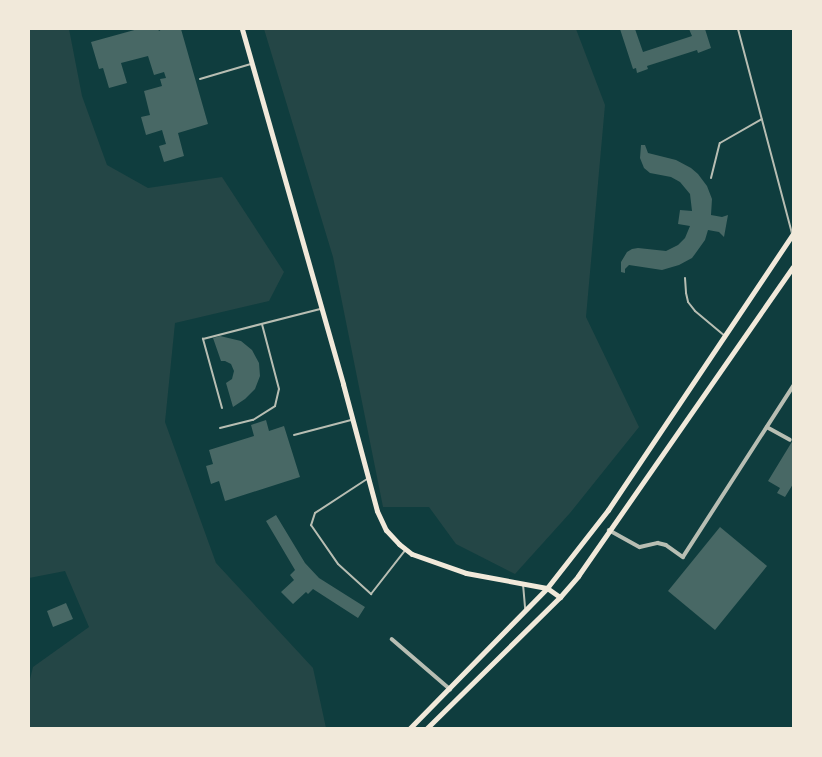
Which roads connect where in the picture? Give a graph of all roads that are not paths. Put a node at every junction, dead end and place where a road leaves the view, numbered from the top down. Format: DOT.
graph roads {
  1 [pos="242,29"];
  2 [pos="738,29"];
  3 [pos="252,64"];
  4 [pos="200,79"];
  5 [pos="762,119"];
  6 [pos="711,178"];
  7 [pos="793,235"];
  8 [pos="793,267"];
  9 [pos="685,278"];
  10 [pos="321,308"];
  11 [pos="262,324"];
  12 [pos="724,336"];
  13 [pos="793,386"];
  14 [pos="222,408"];
  15 [pos="352,420"];
  16 [pos="767,427"];
  17 [pos="220,428"];
  18 [pos="294,435"];
  19 [pos="790,440"];
  20 [pos="368,478"];
  21 [pos="609,530"];
  22 [pos="406,549"];
  23 [pos="523,584"];
  24 [pos="547,588"];
  25 [pos="560,596"];
  26 [pos="525,611"];
  27 [pos="392,639"];
  28 [pos="450,689"];
  29 [pos="410,728"];
  30 [pos="427,728"];
  1 -- 3 [label="main road"];
  2 -- 5 [label="lane"];
  3 -- 4 [label="lane"];
  3 -- 10 [label="main road"];
  5 -- 6 [label="lane"];
  5 -- 7 [label="lane"];
  7 -- 12 [label="main road"];
  8 -- 21 [label="main road"];
  9 -- 12 [label="lane"];
  10 -- 11 [label="lane"];
  10 -- 15 [label="main road"];
  11 -- 14 [label="lane"];
  11 -- 17 [label="lane"];
  12 -- 24 [label="main road"];
  13 -- 16 [label="street"];
  15 -- 18 [label="lane"];
  15 -- 20 [label="main road"];
  16 -- 19 [label="street"];
  16 -- 21 [label="street"];
  20 -- 22 [label="main road"];
  20 -- 22 [label="lane"];
  21 -- 25 [label="main road"];
  22 -- 23 [label="main road"];
  23 -- 24 [label="main road"];
  23 -- 26 [label="lane"];
  24 -- 25 [label="main road"];
  24 -- 26 [label="main road"];
  25 -- 30 [label="main road"];
  26 -- 28 [label="main road"];
  27 -- 28 [label="street"];
  28 -- 29 [label="main road"];
}
